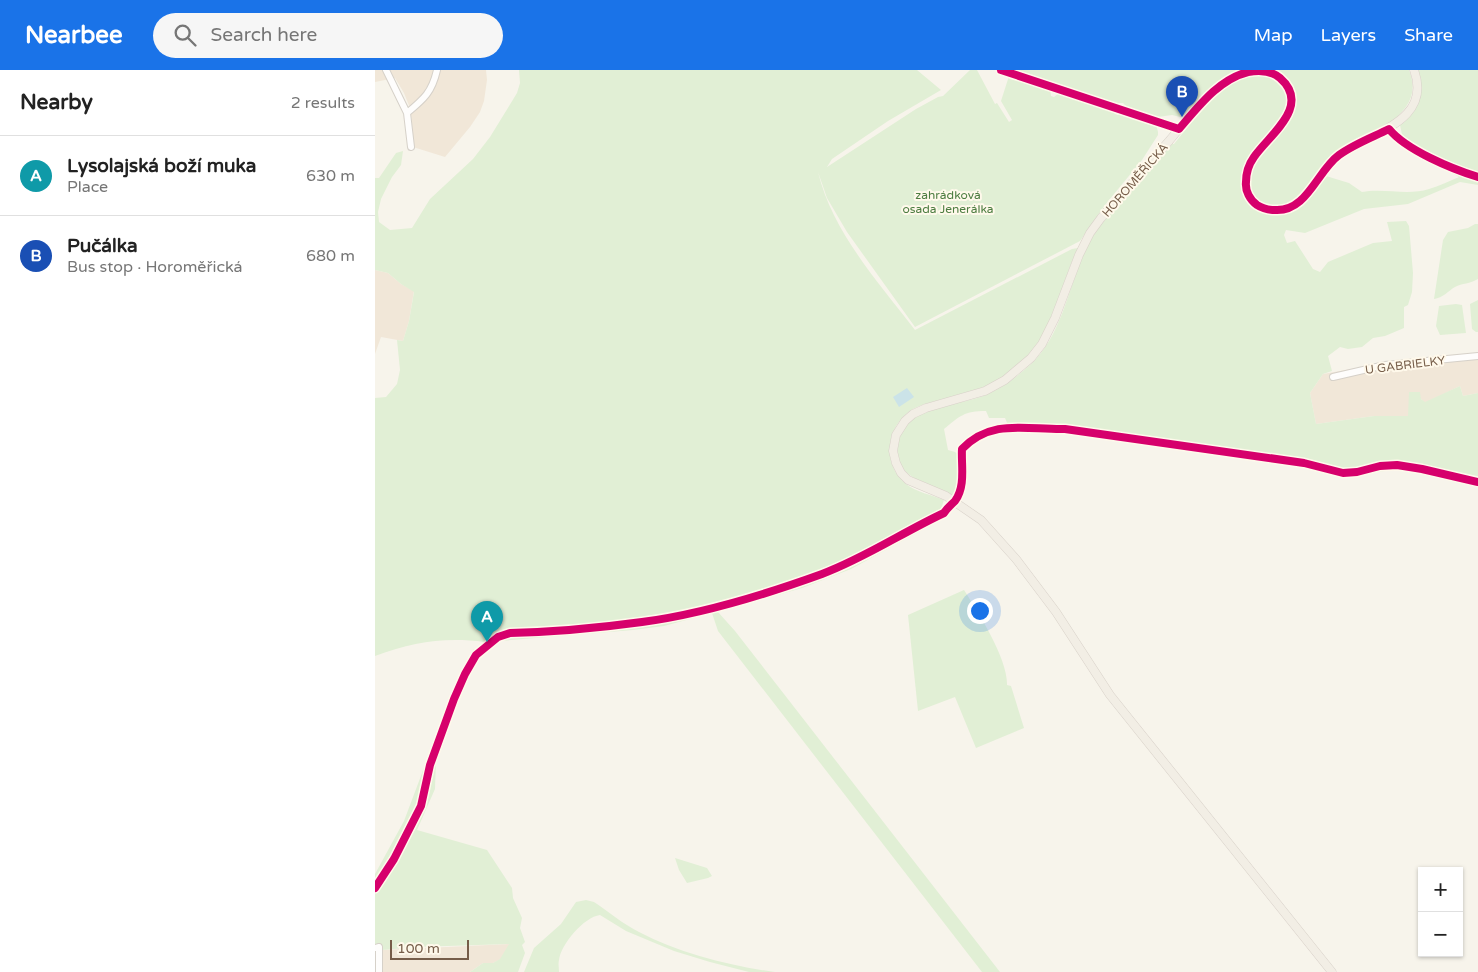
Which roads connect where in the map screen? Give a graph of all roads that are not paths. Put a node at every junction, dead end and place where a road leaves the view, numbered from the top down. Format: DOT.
graph roads {
  1 [pos="386,70"];
  2 [pos="437,70"];
  3 [pos="1001,70"];
  4 [pos="1413,70"];
  5 [pos="407,112"];
  6 [pos="1389,128"];
  7 [pos="1179,129"];
  8 [pos="411,147"];
  9 [pos="1478,177"];
  10 [pos="1478,356"];
  11 [pos="1333,376"];
  12 [pos="375,948"];
  13 [pos="379,972"];
  14 [pos="1332,972"];
  1 -- 5 [label="street"];
  2 -- 5 [label="street"];
  3 -- 7 [label="street"];
  4 -- 6 [label="main road, HOROMĚŘICKÁ"];
  5 -- 8 [label="street"];
  6 -- 7 [label="main road, HOROMĚŘICKÁ"];
  6 -- 9 [label="street"];
  7 -- 14 [label="main road, HOROMĚŘICKÁ"];
  10 -- 11 [label="street, U GABRIELKY"];
  12 -- 13 [label="street"];
}
